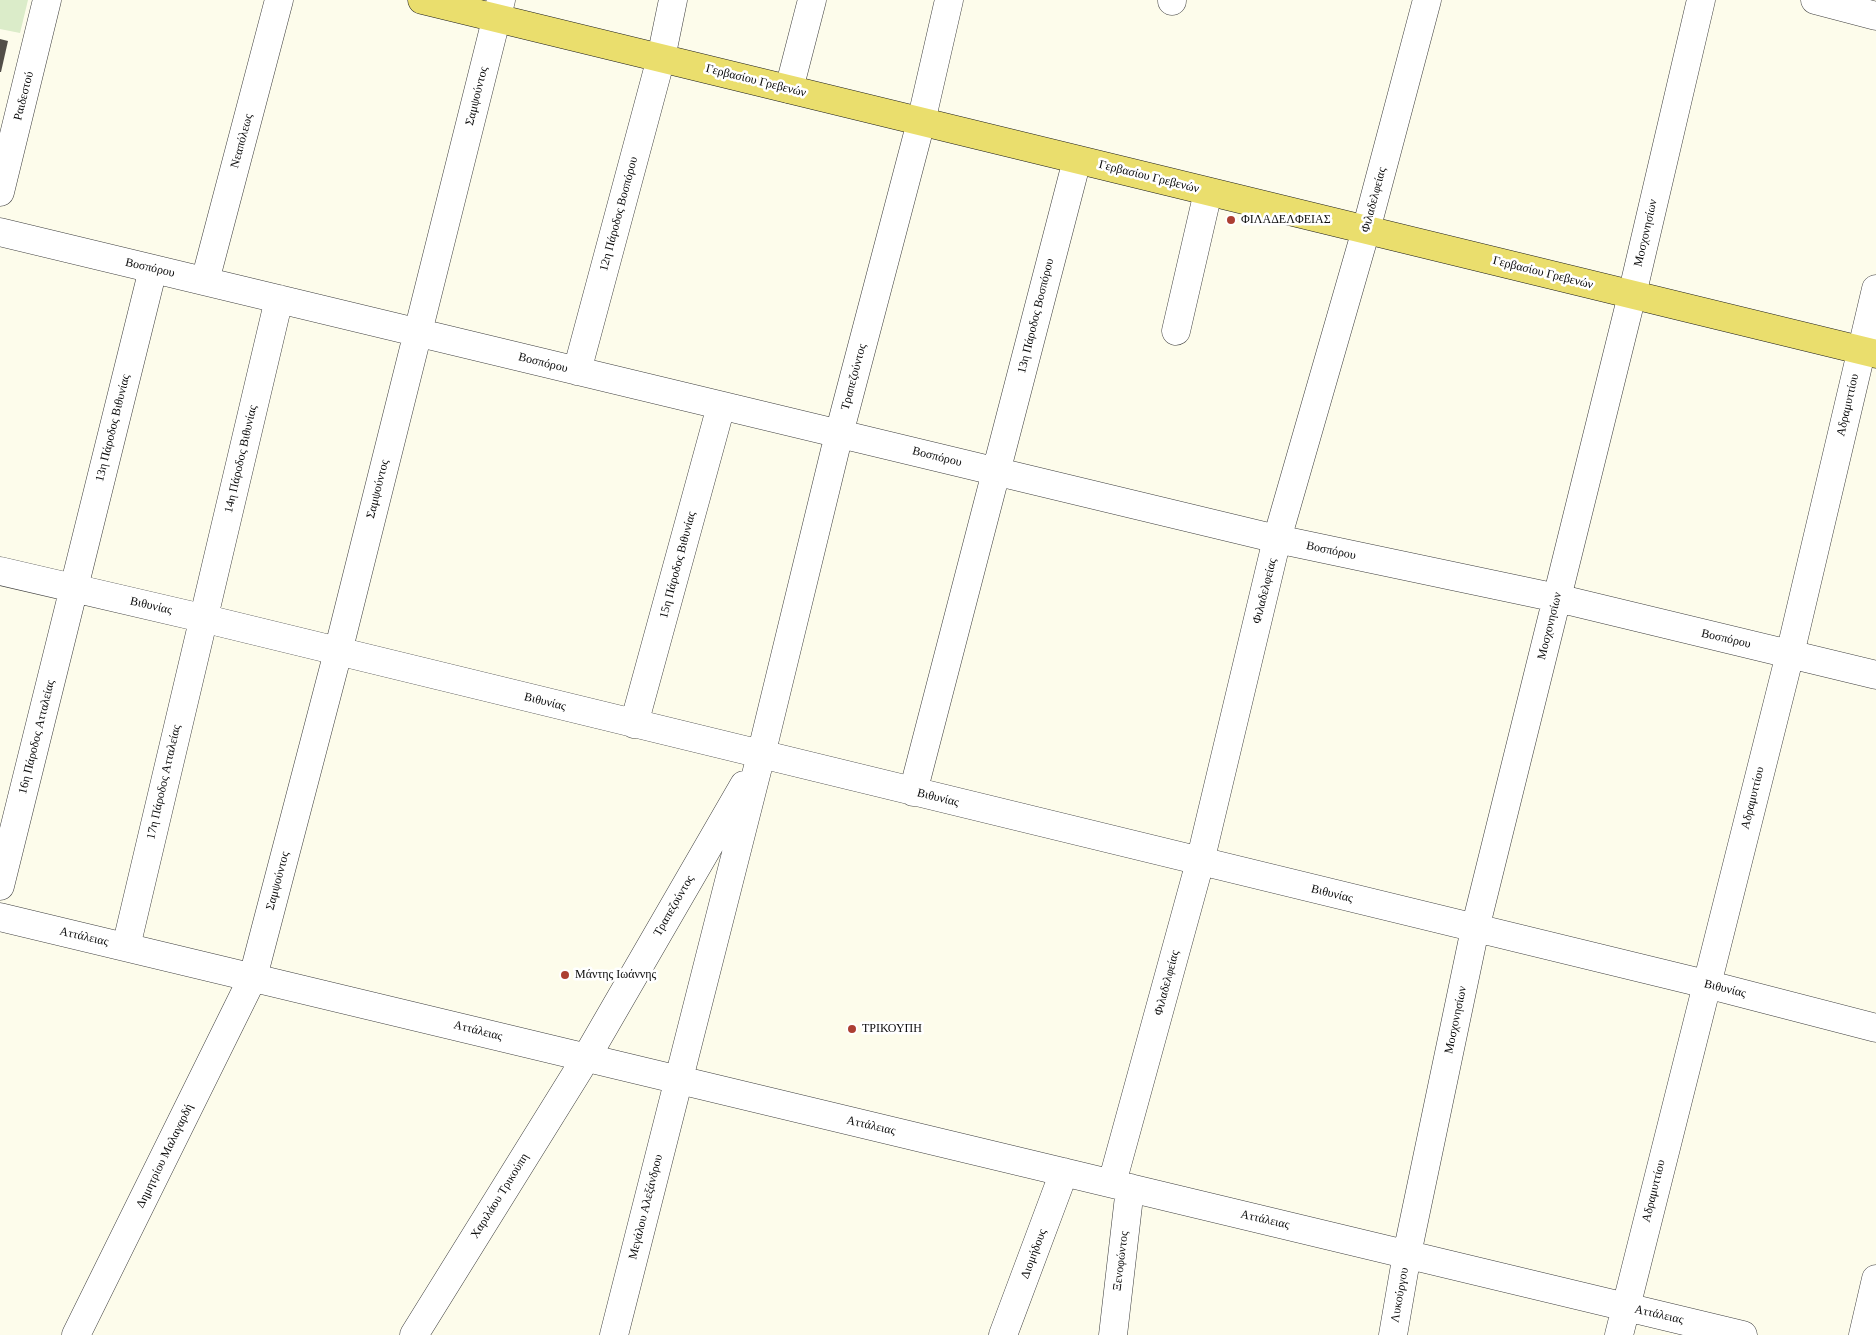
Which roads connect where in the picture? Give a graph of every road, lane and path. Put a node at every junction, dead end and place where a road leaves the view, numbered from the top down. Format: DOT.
graph roads {
  1 [pos="47,0"];
  2 [pos="279,0"];
  3 [pos="422,0"];
  4 [pos="673,0"];
  5 [pos="812,0"];
  6 [pos="949,0"];
  7 [pos="1427,0"];
  8 [pos="1701,0"];
  9 [pos="1815,0"];
  10 [pos="499,9"];
  11 [pos="1876,16"];
  12 [pos="661,58"];
  13 [pos="789,89"];
  14 [pos="921,122"];
  15 [pos="1077,160"];
  16 [pos="0,192"];
  17 [pos="1208,192"];
  18 [pos="1366,230"];
  19 [pos="0,232"];
  20 [pos="153,268"];
  21 [pos="205,281"];
  22 [pos="1876,288"];
  23 [pos="1632,294"];
  24 [pos="279,299"];
  25 [pos="1176,331"];
  26 [pos="417,332"];
  27 [pos="1868,352"];
  28 [pos="577,371"];
  29 [pos="721,406"];
  30 [pos="839,434"];
  31 [pos="996,472"];
  32 [pos="1277,539"];
  33 [pos="0,571"];
  34 [pos="73,587"];
  35 [pos="1556,598"];
  36 [pos="202,618"];
  37 [pos="338,652"];
  38 [pos="1790,654"];
  39 [pos="1876,675"];
  40 [pos="634,724"];
  41 [pos="761,755"];
  42 [pos="914,792"];
  43 [pos="1200,862"];
  44 [pos="0,886"];
  45 [pos="0,917"];
  46 [pos="1475,929"];
  47 [pos="126,946"];
  48 [pos="253,977"];
  49 [pos="1706,984"];
  50 [pos="1876,1028"];
  51 [pos="586,1058"];
  52 [pos="678,1080"];
  53 [pos="1064,1172"];
  54 [pos="1121,1186"];
  55 [pos="1407,1254"];
  56 [pos="1876,1279"];
  57 [pos="1626,1307"];
  58 [pos="76,1335"];
  59 [pos="414,1335"];
  60 [pos="614,1335"];
  61 [pos="1003,1335"];
  62 [pos="1113,1335"];
  63 [pos="1393,1335"];
  64 [pos="1619,1335"];
  65 [pos="1743,1335"];
  66 [pos="1862,1335"];
  1 -- 16 [label="street, Ραιδεστού"];
  2 -- 21 [label="street, Νεαπόλεως"];
  3 -- 10 [label="main road, Γερβασίου Γρεβενών"];
  4 -- 12 [label="street, 12η Πάροδος Βοσπόρου"];
  5 -- 13 [label="street"];
  6 -- 14 [label="street, Τραπεζούντος"];
  7 -- 18 [label="street, Φιλαδελφείας"];
  8 -- 23 [label="street, Μοσχονησίων"];
  9 -- 11 [label="street"];
  10 -- 12 [label="main road, Γερβασίου Γρεβενών"];
  10 -- 26 [label="street, Σαμψούντος"];
  12 -- 13 [label="main road, Γερβασίου Γρεβενών"];
  12 -- 28 [label="street, 12η Πάροδος Βοσπόρου"];
  13 -- 14 [label="main road, Γερβασίου Γρεβενών"];
  14 -- 15 [label="main road, Γερβασίου Γρεβενών"];
  14 -- 30 [label="street, Τραπεζούντος"];
  15 -- 17 [label="main road, Γερβασίου Γρεβενών"];
  15 -- 31 [label="street, 13η Πάροδος Βοσπόρου"];
  17 -- 18 [label="main road, Γερβασίου Γρεβενών"];
  17 -- 25 [label="street"];
  18 -- 23 [label="main road, Γερβασίου Γρεβενών"];
  18 -- 32 [label="street, Φιλαδελφείας"];
  19 -- 20 [label="street, Βοσπόρου"];
  20 -- 21 [label="street, Βοσπόρου"];
  20 -- 34 [label="street, 13η Πάροδος Βιθυνίας"];
  21 -- 24 [label="street, Βοσπόρου"];
  22 -- 27 [label="street, Αδραμυττίου"];
  23 -- 27 [label="main road, Γερβασίου Γρεβενών"];
  23 -- 35 [label="street, Μοσχονησίων"];
  24 -- 26 [label="street, Βοσπόρου"];
  24 -- 36 [label="street, 14η Πάροδος Βιθυνίας"];
  26 -- 28 [label="street, Βοσπόρου"];
  26 -- 37 [label="street, Σαμψούντος"];
  27 -- 38 [label="street, Αδραμυττίου"];
  28 -- 29 [label="street, Βοσπόρου"];
  29 -- 30 [label="street, Βοσπόρου"];
  29 -- 40 [label="street, 15η Πάροδος Βιθυνίας"];
  30 -- 31 [label="street, Βοσπόρου"];
  30 -- 41 [label="street, Τραπεζούντος"];
  31 -- 32 [label="street, Βοσπόρου"];
  31 -- 42 [label="street, 13η Πάροδος Βοσπόρου"];
  32 -- 35 [label="street, Βοσπόρου"];
  32 -- 43 [label="street, Φιλαδελφείας"];
  33 -- 34 [label="street, Βιθυνίας"];
  34 -- 36 [label="street, Βιθυνίας"];
  34 -- 44 [label="street, 16η Πάροδος Ατταλείας"];
  35 -- 38 [label="street, Βοσπόρου"];
  35 -- 46 [label="street, Μοσχονησίων"];
  36 -- 37 [label="street, Βιθυνίας"];
  36 -- 47 [label="street, 17η Πάροδος Ατταλείας"];
  37 -- 40 [label="street, Βιθυνίας"];
  37 -- 48 [label="street, Σαμψούντος"];
  38 -- 39 [label="street, Βοσπόρου"];
  38 -- 49 [label="street, Αδραμυττίου"];
  40 -- 41 [label="street, Βιθυνίας"];
  41 -- 42 [label="street, Βιθυνίας"];
  41 -- 51 [label="street, Τραπεζούντος"];
  41 -- 52 [label="street, Τραπεζούντος"];
  42 -- 43 [label="street, Βιθυνίας"];
  43 -- 46 [label="street, Βιθυνίας"];
  43 -- 54 [label="street, Φιλαδελφείας"];
  45 -- 47 [label="street, Αττάλειας"];
  46 -- 49 [label="street, Βιθυνίας"];
  46 -- 55 [label="street, Μοσχονησίων"];
  47 -- 48 [label="street, Αττάλειας"];
  48 -- 51 [label="street, Αττάλειας"];
  48 -- 58 [label="street, Δημητρίου Μαλαγαρδή"];
  49 -- 50 [label="street, Βιθυνίας"];
  49 -- 57 [label="street, Αδραμυττίου"];
  51 -- 52 [label="street, Αττάλειας"];
  51 -- 59 [label="street, Χαριλάου Τρικούπη"];
  52 -- 53 [label="street, Αττάλειας"];
  52 -- 60 [label="street, Μεγάλου Αλεξάνδρου"];
  53 -- 54 [label="street, Αττάλειας"];
  53 -- 61 [label="street, Διομήδους"];
  54 -- 55 [label="street, Αττάλειας"];
  54 -- 62 [label="street, Ξενοφώντος"];
  55 -- 57 [label="street, Αττάλειας"];
  55 -- 63 [label="street, Λυκούργου"];
  56 -- 66 [label="street"];
  57 -- 64 [label="street, Αδραμυττίου"];
  57 -- 65 [label="street, Αττάλειας"];
}
